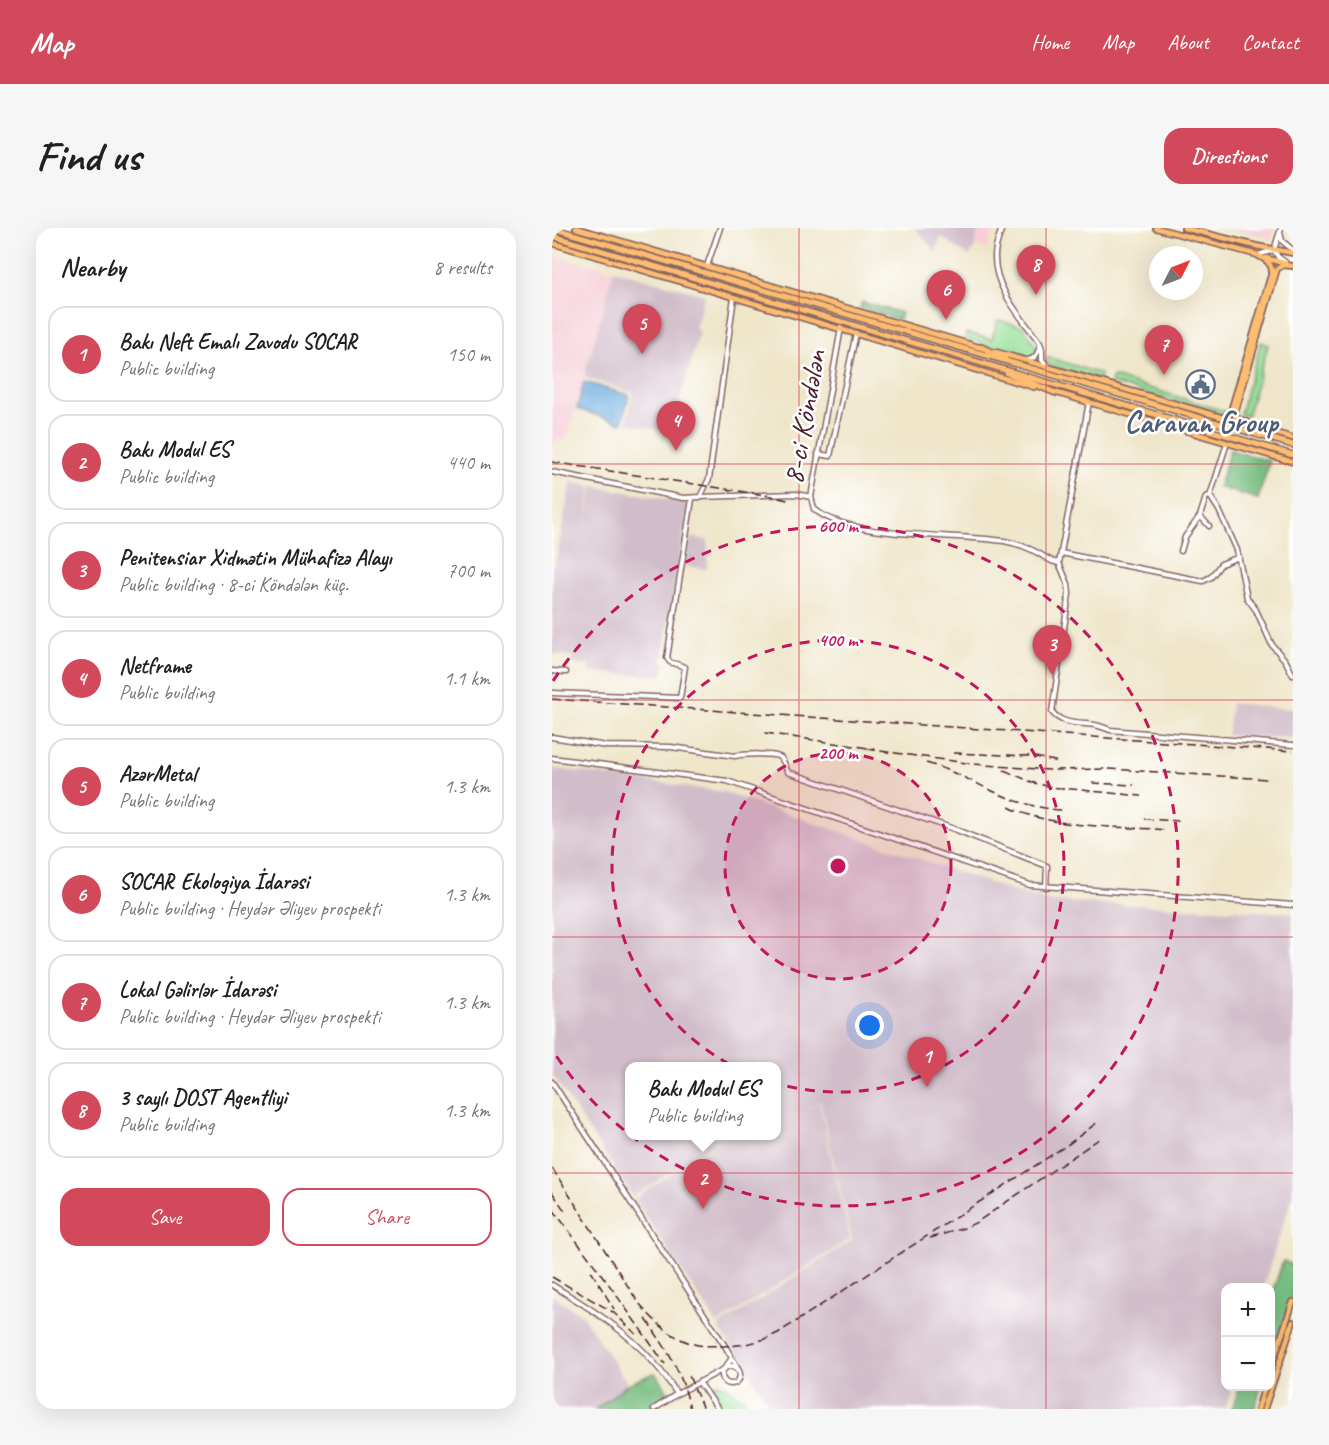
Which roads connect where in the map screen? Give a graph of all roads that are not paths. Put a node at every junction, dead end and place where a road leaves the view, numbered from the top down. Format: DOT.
graph roads {
  1 [pos="552,228"];
  2 [pos="576,228"];
  3 [pos="720,228"];
  4 [pos="1002,228"];
  5 [pos="1156,228"];
  6 [pos="1184,228"];
  7 [pos="1280,230"];
  8 [pos="552,236"];
  9 [pos="1282,241"];
  10 [pos="1276,242"];
  11 [pos="552,243"];
  12 [pos="1274,250"];
  13 [pos="1293,251"];
  14 [pos="1257,255"];
  15 [pos="1293,266"];
  16 [pos="706,267"];
  17 [pos="734,297"];
  18 [pos="841,328"];
  19 [pos="856,333"];
  20 [pos="1040,344"];
  21 [pos="981,347"];
  22 [pos="1022,360"];
  23 [pos="980,362"];
  24 [pos="1026,367"];
  25 [pos="1054,369"];
  26 [pos="1056,393"];
  27 [pos="1089,402"];
  28 [pos="1216,417"];
  29 [pos="1278,433"];
  30 [pos="1293,438"];
  31 [pos="1227,443"];
  32 [pos="1293,445"];
  33 [pos="818,454"];
  34 [pos="1293,454"];
  35 [pos="1293,462"];
  36 [pos="552,472"];
  37 [pos="1210,496"];
  38 [pos="700,497"];
  39 [pos="811,497"];
  40 [pos="692,499"];
  41 [pos="1200,516"];
  42 [pos="1209,526"];
  43 [pos="1181,551"];
  44 [pos="1060,553"];
  45 [pos="1239,557"];
  46 [pos="1059,563"];
  47 [pos="552,671"];
  48 [pos="566,672"];
  49 [pos="1293,675"];
  50 [pos="552,693"];
  51 [pos="552,737"];
  52 [pos="1293,745"];
  53 [pos="552,758"];
  54 [pos="1046,887"];
  55 [pos="1293,905"];
  56 [pos="552,1082"];
  57 [pos="552,1285"];
  58 [pos="1293,1302"];
  59 [pos="1293,1322"];
  60 [pos="1275,1355"];
  61 [pos="732,1358"];
  62 [pos="724,1369"];
  63 [pos="739,1370"];
  64 [pos="699,1383"];
  65 [pos="1263,1391"];
  66 [pos="676,1394"];
  67 [pos="654,1409"];
  68 [pos="718,1409"];
  69 [pos="1258,1409"];
  70 [pos="1264,1409"];
  1 -- 24 [label="highway"];
  2 -- 16 [label="main road"];
  3 -- 16 [label="street"];
  4 -- 20 [label="street"];
  5 -- 14 [label="main road"];
  6 -- 12 [label="main road"];
  7 -- 9 [label="street"];
  7 -- 10 [label="street"];
  8 -- 23 [label="highway"];
  9 -- 10 [label="street"];
  9 -- 13 [label="street"];
  10 -- 12 [label="street"];
  11 -- 17 [label="main road"];
  12 -- 13 [label="main road"];
  12 -- 14 [label="street"];
  12 -- 15 [label="street"];
  14 -- 15 [label="main road"];
  14 -- 28 [label="main road"];
  15 -- 29 [label="main road"];
  16 -- 21 [label="main road"];
  17 -- 18 [label="main road"];
  17 -- 38 [label="street"];
  18 -- 19 [label="main road"];
  18 -- 33 [label="street, 8-ci Köndələn"];
  19 -- 26 [label="main road"];
  19 -- 33 [label="street"];
  20 -- 22 [label="street"];
  20 -- 25 [label="street"];
  21 -- 22 [label="main road"];
  21 -- 24 [label="highway"];
  22 -- 25 [label="main road"];
  23 -- 26 [label="highway"];
  23 -- 34 [label="highway"];
  24 -- 32 [label="highway"];
  25 -- 28 [label="main road"];
  26 -- 27 [label="main road"];
  27 -- 31 [label="main road"];
  27 -- 44 [label="street"];
  28 -- 29 [label="main road"];
  29 -- 30 [label="main road"];
  31 -- 35 [label="main road"];
  31 -- 37 [label="street"];
  33 -- 39 [label="street, 8-ci Köndələn"];
  36 -- 40 [label="street"];
  37 -- 41 [label="street"];
  37 -- 45 [label="street"];
  38 -- 39 [label="street"];
  38 -- 40 [label="street"];
  39 -- 46 [label="street, 8-ci Köndələn"];
  40 -- 50 [label="street"];
  41 -- 42 [label="street"];
  41 -- 43 [label="street"];
  44 -- 45 [label="street"];
  44 -- 46 [label="street"];
  45 -- 49 [label="street"];
  46 -- 52 [label="street"];
  47 -- 48 [label="street"];
  51 -- 54 [label="street"];
  53 -- 54 [label="street"];
  54 -- 55 [label="street"];
  56 -- 61 [label="street"];
  57 -- 66 [label="street"];
  58 -- 60 [label="main road"];
  59 -- 70 [label="main road"];
  61 -- 62 [label="street"];
  61 -- 63 [label="street"];
  62 -- 63 [label="street"];
  62 -- 63 [label="street"];
  62 -- 64 [label="street"];
  64 -- 66 [label="street"];
  64 -- 68 [label="street"];
  65 -- 69 [label="main road"];
  66 -- 67 [label="street"];
}
